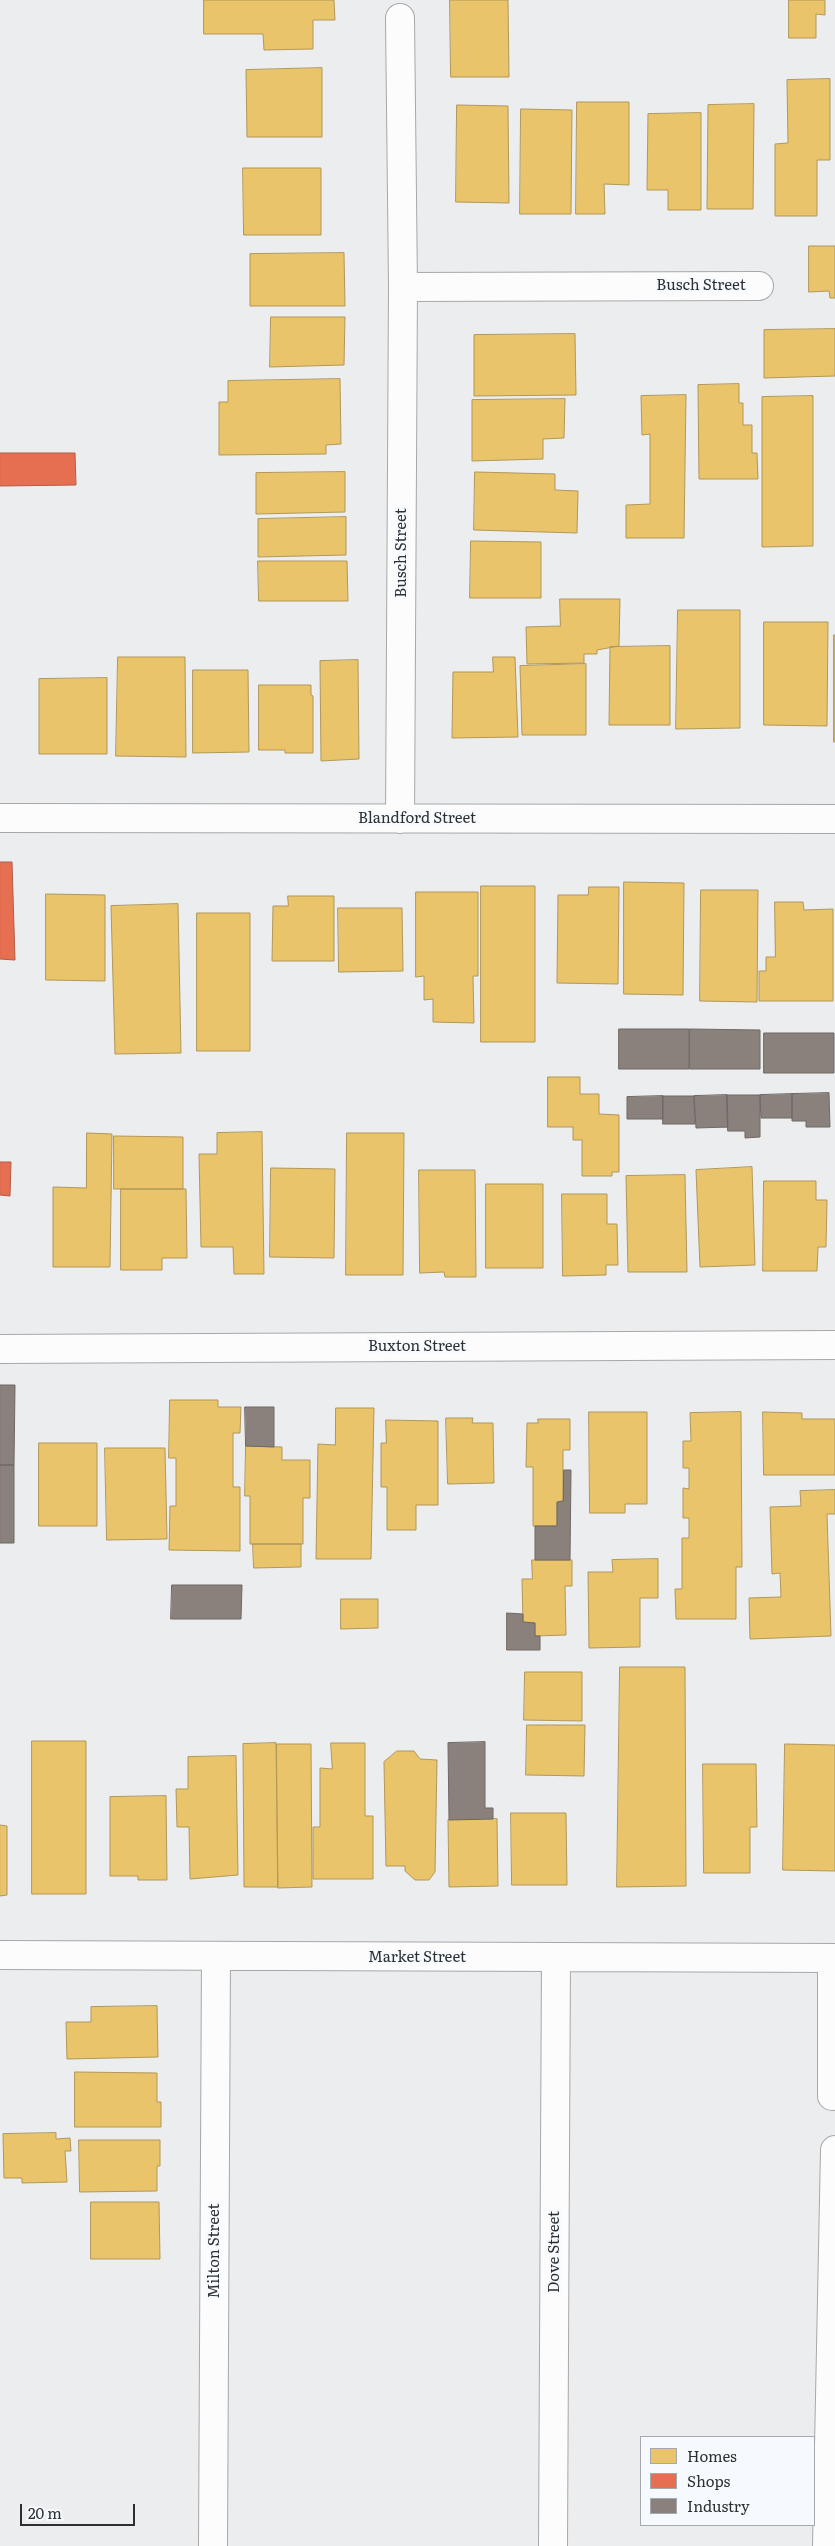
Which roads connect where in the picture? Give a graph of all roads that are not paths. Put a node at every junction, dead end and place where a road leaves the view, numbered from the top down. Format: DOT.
graph roads {
  1 [pos="400,18"];
  2 [pos="759,286"];
  3 [pos="403,287"];
  4 [pos="0,818"];
  5 [pos="400,819"];
  6 [pos="835,819"];
  7 [pos="835,1346"];
  8 [pos="0,1349"];
  9 [pos="0,1955"];
  10 [pos="216,1956"];
  11 [pos="556,1958"];
  12 [pos="833,1958"];
  13 [pos="832,2096"];
  14 [pos="835,2150"];
  15 [pos="213,2546"];
  16 [pos="553,2546"];
  17 [pos="827,2546"];
  1 -- 3 [label="street, Busch Street"];
  2 -- 3 [label="street, Busch Street"];
  3 -- 5 [label="street, Busch Street"];
  4 -- 5 [label="street, Blandford Street"];
  5 -- 6 [label="street, Blandford Street"];
  7 -- 8 [label="street, Buxton Street"];
  9 -- 10 [label="street, Market Street"];
  10 -- 11 [label="street, Market Street"];
  10 -- 15 [label="street, Milton Street"];
  11 -- 12 [label="street, Market Street"];
  11 -- 16 [label="street, Dove Street"];
  12 -- 13 [label="street"];
  14 -- 17 [label="street"];
}
